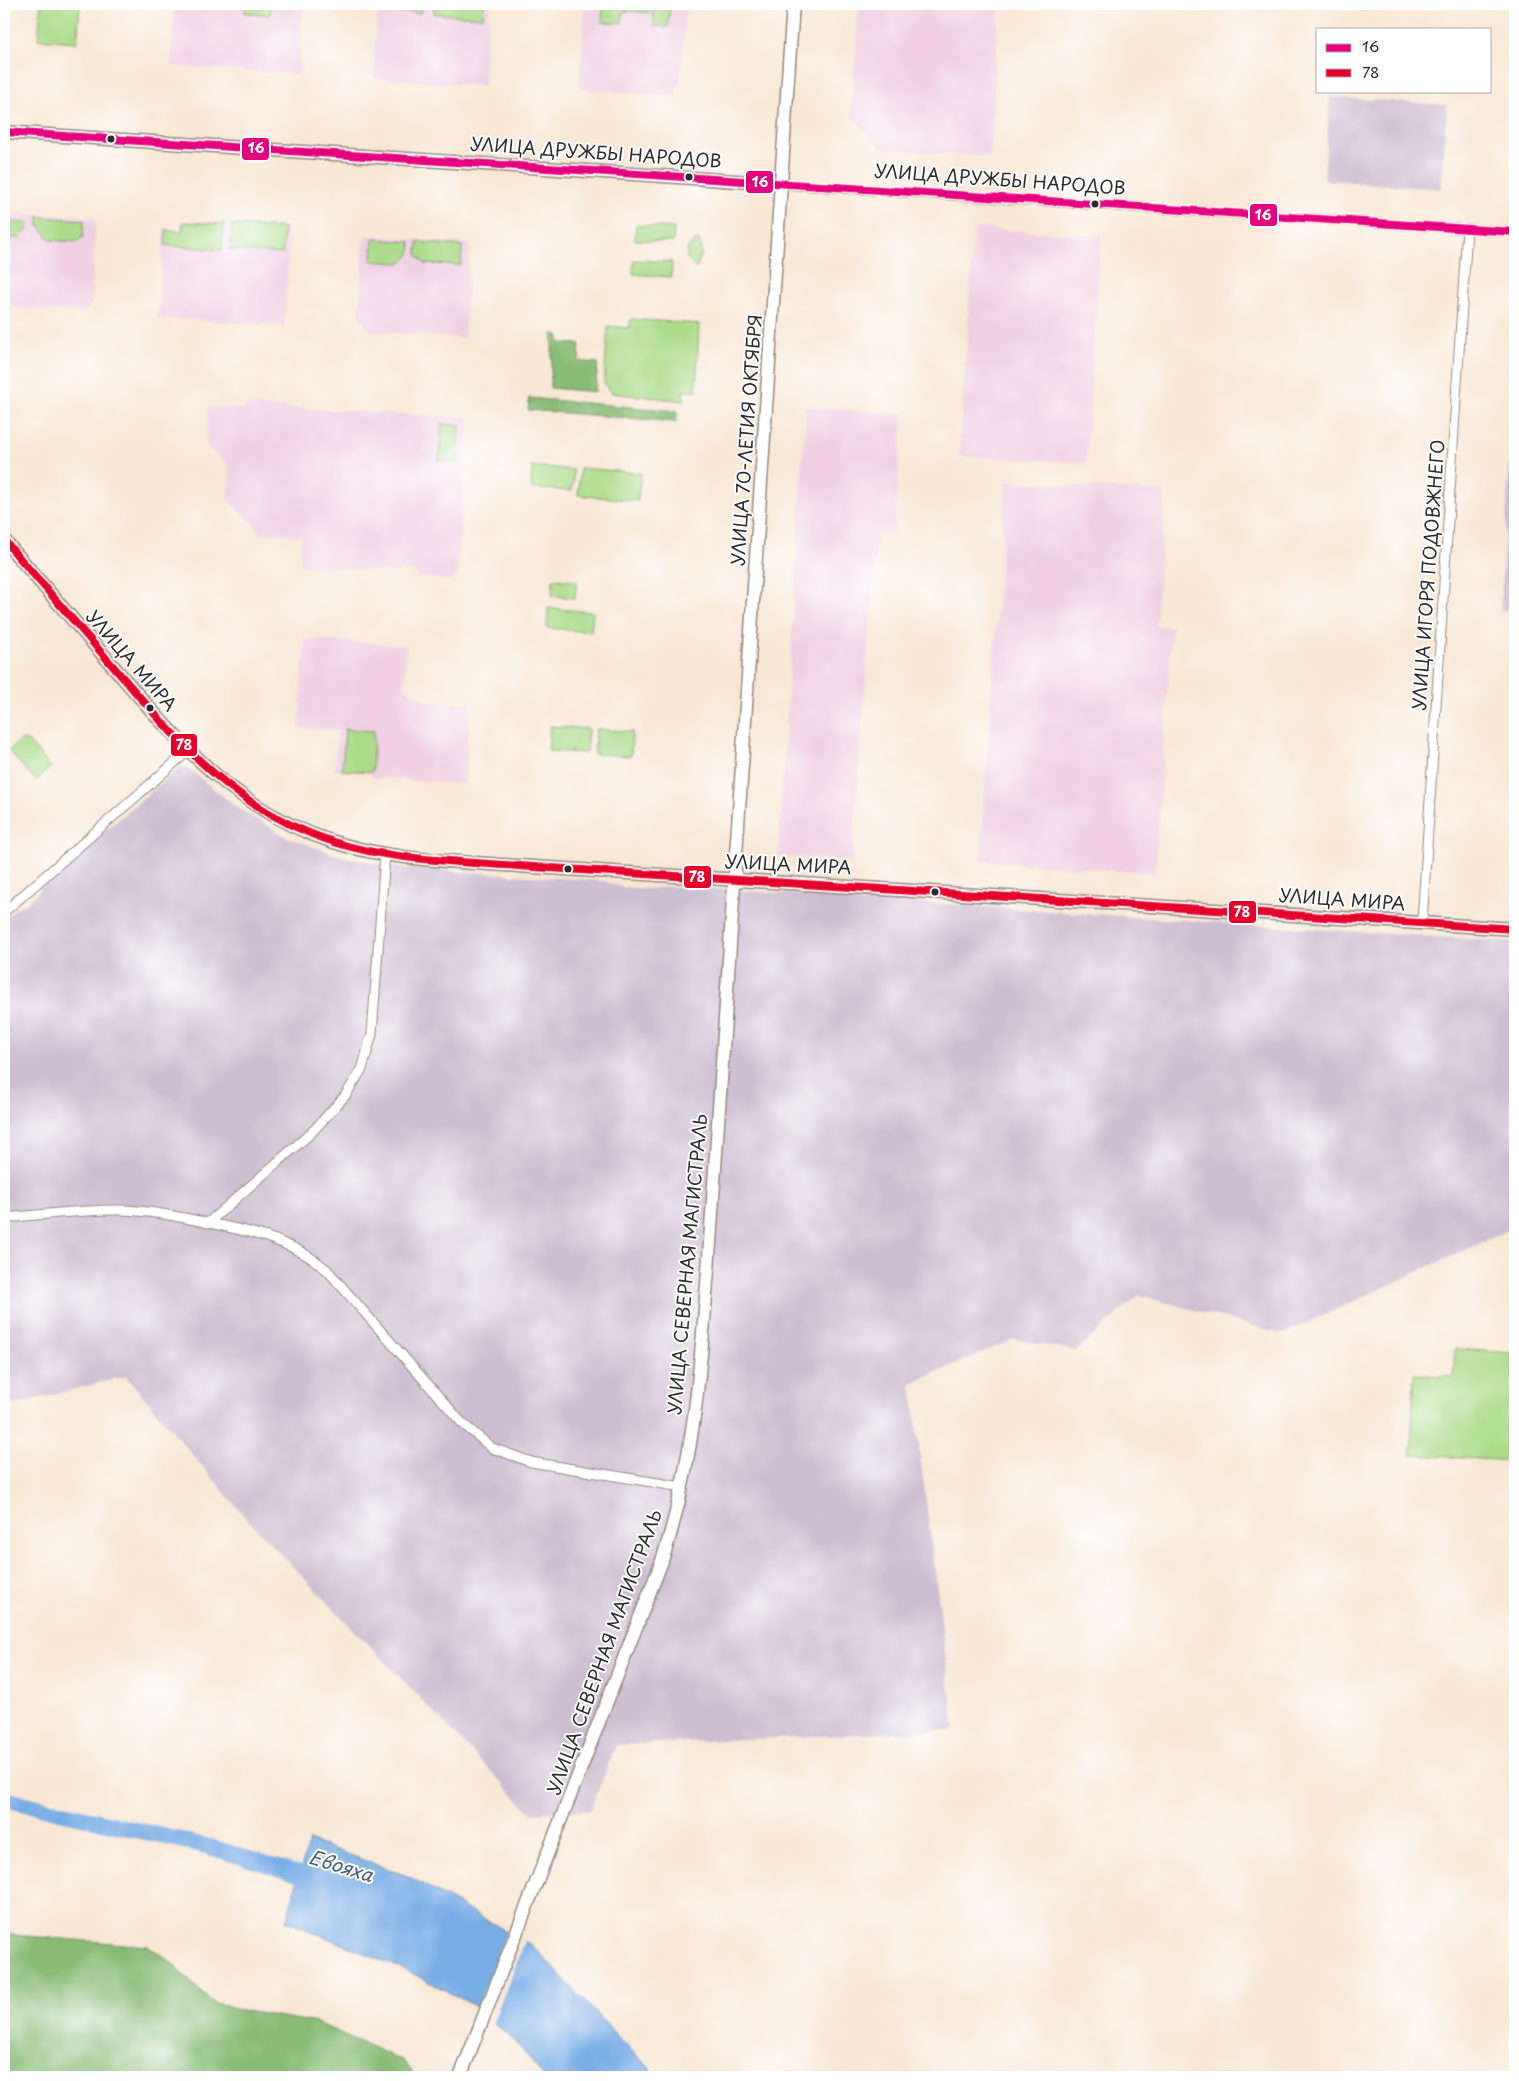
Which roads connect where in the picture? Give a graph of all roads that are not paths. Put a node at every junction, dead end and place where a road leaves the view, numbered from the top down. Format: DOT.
graph roads {
  1 [pos="793,4"];
  2 [pos="4,132"];
  3 [pos="781,184"];
  4 [pos="1467,229"];
  5 [pos="1515,232"];
  6 [pos="4,540"];
  7 [pos="188,752"];
  8 [pos="385,854"];
  9 [pos="735,879"];
  10 [pos="4,912"];
  11 [pos="1422,923"];
  12 [pos="1515,929"];
  13 [pos="4,1218"];
  14 [pos="208,1223"];
  15 [pos="682,1487"];
  16 [pos="461,2074"];
  1 -- 3 [label="street, УЛИЦА 70-ЛЕТИЯ ОКТЯБРЯ"];
  2 -- 3 [label="street, УЛИЦА ДРУЖБЫ НАРОДОВ"];
  3 -- 4 [label="street, УЛИЦА ДРУЖБЫ НАРОДОВ"];
  3 -- 9 [label="street, УЛИЦА 70-ЛЕТИЯ ОКТЯБРЯ"];
  4 -- 5 [label="street, УЛИЦА ДРУЖБЫ НАРОДОВ"];
  4 -- 11 [label="street, УЛИЦА ИГОРЯ ПОДОВЖНЕГО"];
  6 -- 7 [label="street, УЛИЦА МИРА"];
  7 -- 8 [label="street, УЛИЦА МИРА"];
  7 -- 10 [label="street"];
  8 -- 9 [label="street, УЛИЦА МИРА"];
  8 -- 14 [label="street"];
  9 -- 11 [label="street, УЛИЦА МИРА"];
  9 -- 15 [label="street, УЛИЦА СЕВЕРНАЯ МАГИСТРАЛЬ"];
  11 -- 12 [label="street, УЛИЦА МИРА"];
  13 -- 14 [label="street"];
  14 -- 15 [label="street"];
  15 -- 16 [label="street, УЛИЦА СЕВЕРНАЯ МАГИСТРАЛЬ"];
}
